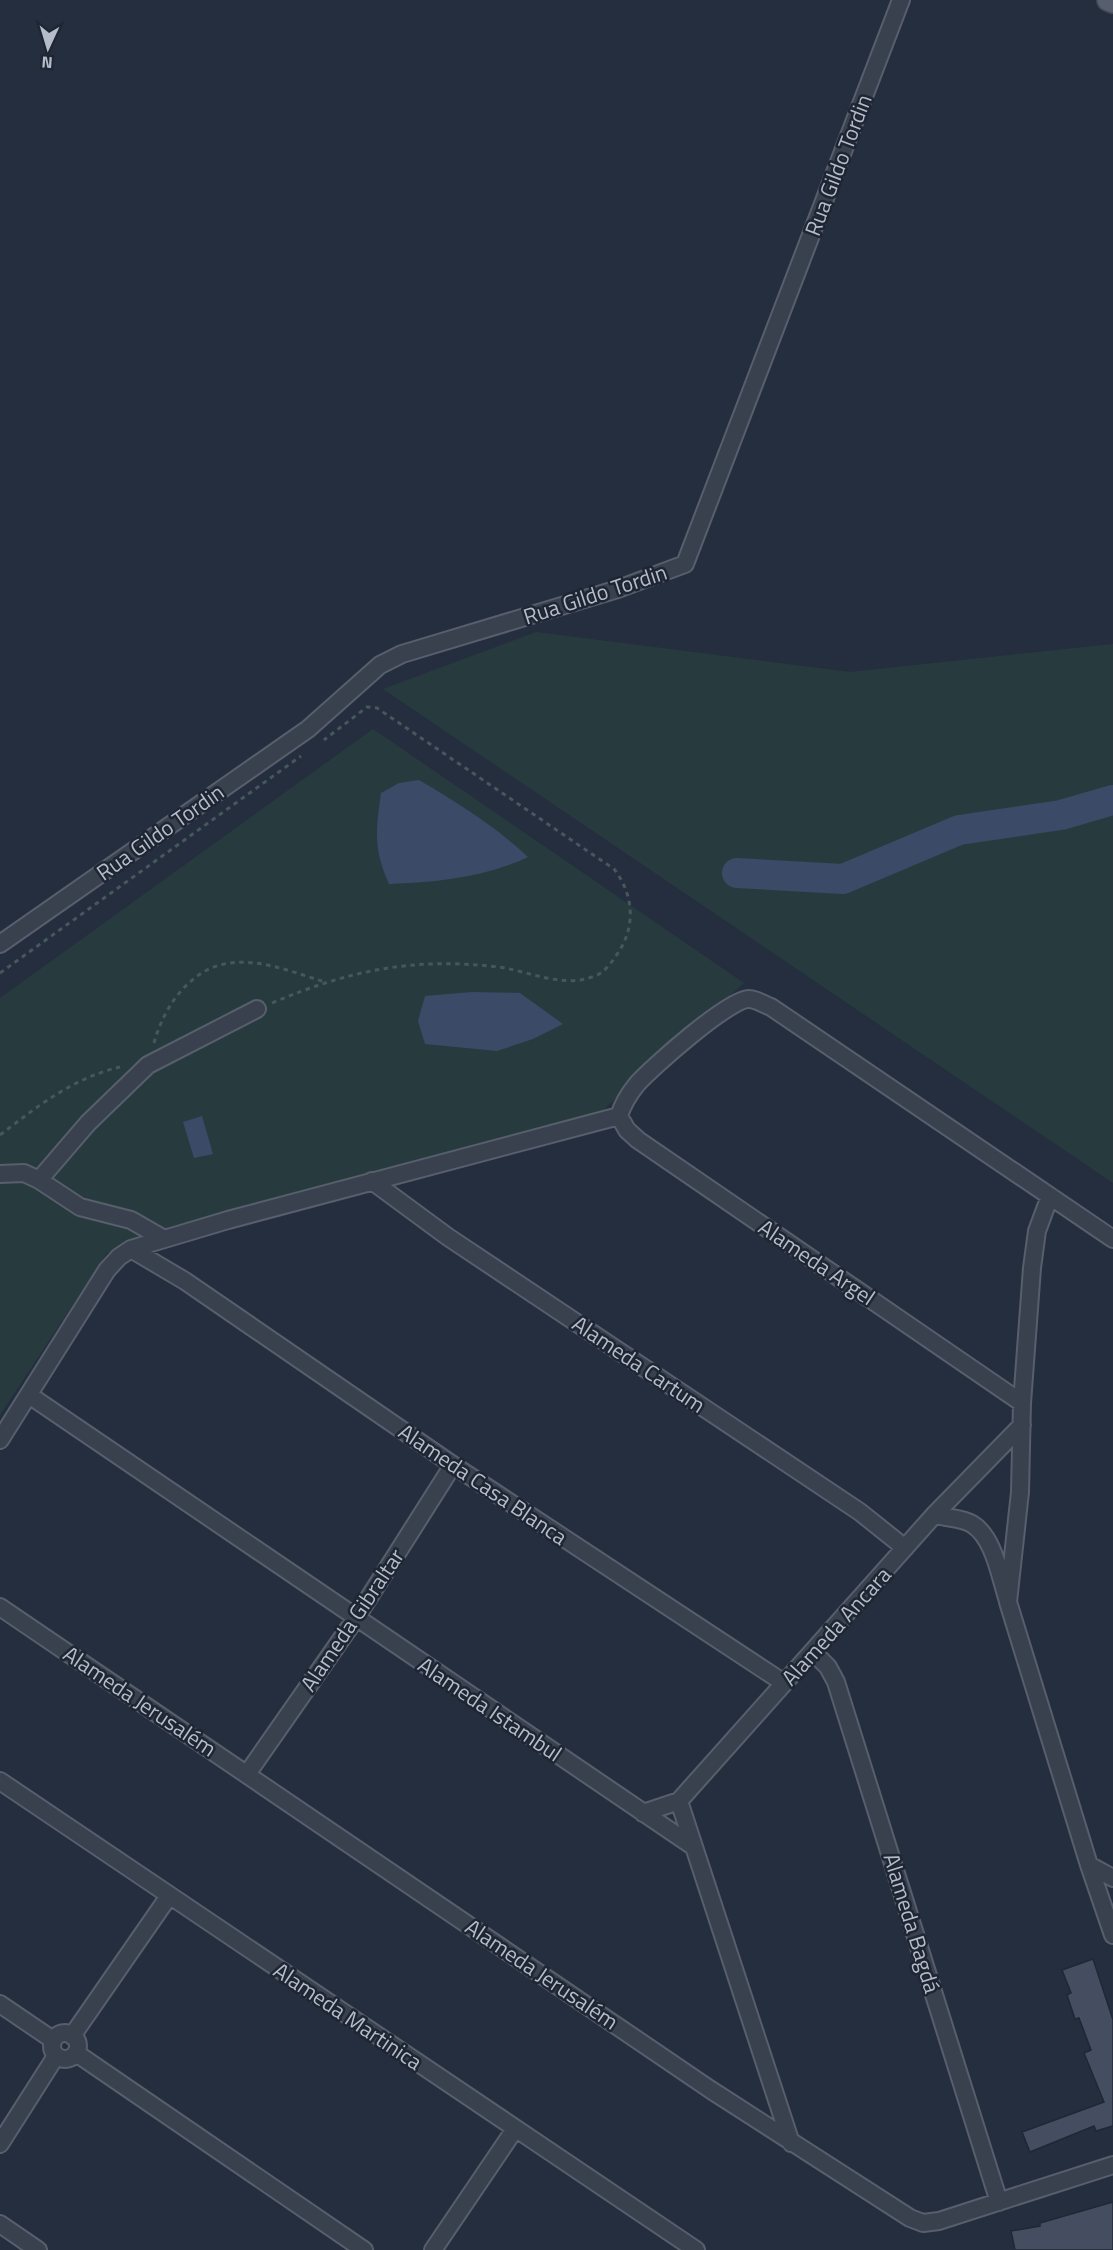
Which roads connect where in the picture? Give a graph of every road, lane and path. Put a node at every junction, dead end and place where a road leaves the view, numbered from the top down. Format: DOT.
graph roads {
  1 [pos="901,0"];
  2 [pos="1108,0"];
  3 [pos="1113,2"];
  4 [pos="320,742"];
  5 [pos="302,756"];
  6 [pos="0,944"];
  7 [pos="0,974"];
  8 [pos="327,982"];
  9 [pos="257,1009"];
  10 [pos="148,1065"];
  11 [pos="619,1116"];
  12 [pos="0,1135"];
  13 [pos="0,1174"];
  14 [pos="39,1179"];
  15 [pos="372,1181"];
  16 [pos="1050,1196"];
  17 [pos="167,1238"];
  18 [pos="1113,1239"];
  19 [pos="131,1249"];
  20 [pos="29,1395"];
  21 [pos="1022,1403"];
  22 [pos="1022,1425"];
  23 [pos="0,1440"];
  24 [pos="453,1465"];
  25 [pos="935,1514"];
  26 [pos="905,1548"];
  27 [pos="1008,1602"];
  28 [pos="0,1607"];
  29 [pos="356,1618"];
  30 [pos="813,1652"];
  31 [pos="784,1683"];
  32 [pos="247,1774"];
  33 [pos="0,1781"];
  34 [pos="679,1801"];
  35 [pos="643,1814"];
  36 [pos="694,1847"];
  37 [pos="1089,1865"];
  38 [pos="1113,1878"];
  39 [pos="169,1896"];
  40 [pos="1113,1935"];
  41 [pos="0,2004"];
  42 [pos="74,2045"];
  43 [pos="55,2048"];
  44 [pos="515,2129"];
  45 [pos="791,2143"];
  46 [pos="0,2144"];
  47 [pos="1113,2165"];
  48 [pos="999,2202"];
  49 [pos="0,2224"];
  50 [pos="38,2250"];
  51 [pos="364,2250"];
  52 [pos="433,2250"];
  53 [pos="696,2250"];
  1 -- 6 [label="street, Rua Gildo Tordin"];
  2 -- 3 [label="main road"];
  4 -- 8 [label="path"];
  5 -- 7 [label="path"];
  8 -- 9 [label="path"];
  8 -- 10 [label="path"];
  9 -- 10 [label="street"];
  10 -- 12 [label="path"];
  10 -- 14 [label="street"];
  11 -- 15 [label="street"];
  11 -- 16 [label="street"];
  11 -- 21 [label="street, Alameda Argel"];
  13 -- 14 [label="street"];
  14 -- 17 [label="street"];
  15 -- 17 [label="street"];
  15 -- 26 [label="street, Alameda Cartum"];
  16 -- 18 [label="street"];
  16 -- 21 [label="street"];
  17 -- 19 [label="street"];
  19 -- 20 [label="street"];
  19 -- 24 [label="street, Alameda Casa Blanca"];
  20 -- 23 [label="street"];
  20 -- 29 [label="street, Alameda Istambul"];
  21 -- 22 [label="street"];
  22 -- 25 [label="street, Alameda Ancara"];
  22 -- 27 [label="street"];
  24 -- 29 [label="street, Alameda Gibraltar"];
  24 -- 31 [label="street, Alameda Casa Blanca"];
  25 -- 26 [label="street, Alameda Ancara"];
  25 -- 27 [label="street"];
  26 -- 30 [label="street, Alameda Ancara"];
  27 -- 37 [label="street"];
  28 -- 32 [label="street, Alameda Jerusalém"];
  29 -- 32 [label="street, Alameda Gibraltar"];
  29 -- 35 [label="street, Alameda Istambul"];
  30 -- 31 [label="street, Alameda Ancara"];
  30 -- 48 [label="street, Alameda Bagdá"];
  31 -- 34 [label="street, Alameda Ancara"];
  32 -- 45 [label="street, Alameda Jerusalém"];
  33 -- 39 [label="street, Alameda Martinica"];
  34 -- 35 [label="street, Alameda Ancara"];
  34 -- 36 [label="street"];
  35 -- 36 [label="street, Alameda Istambul"];
  36 -- 45 [label="street"];
  37 -- 38 [label="street"];
  37 -- 40 [label="street"];
  39 -- 42 [label="street"];
  39 -- 44 [label="street, Alameda Martinica"];
  41 -- 43 [label="street"];
  42 -- 43 [label="street"];
  42 -- 51 [label="street"];
  43 -- 46 [label="street"];
  44 -- 52 [label="street"];
  44 -- 53 [label="street, Alameda Martinica"];
  45 -- 48 [label="street, Alameda Jerusalém"];
  47 -- 48 [label="street, Alameda Jerusalém"];
  49 -- 50 [label="street"];
}
